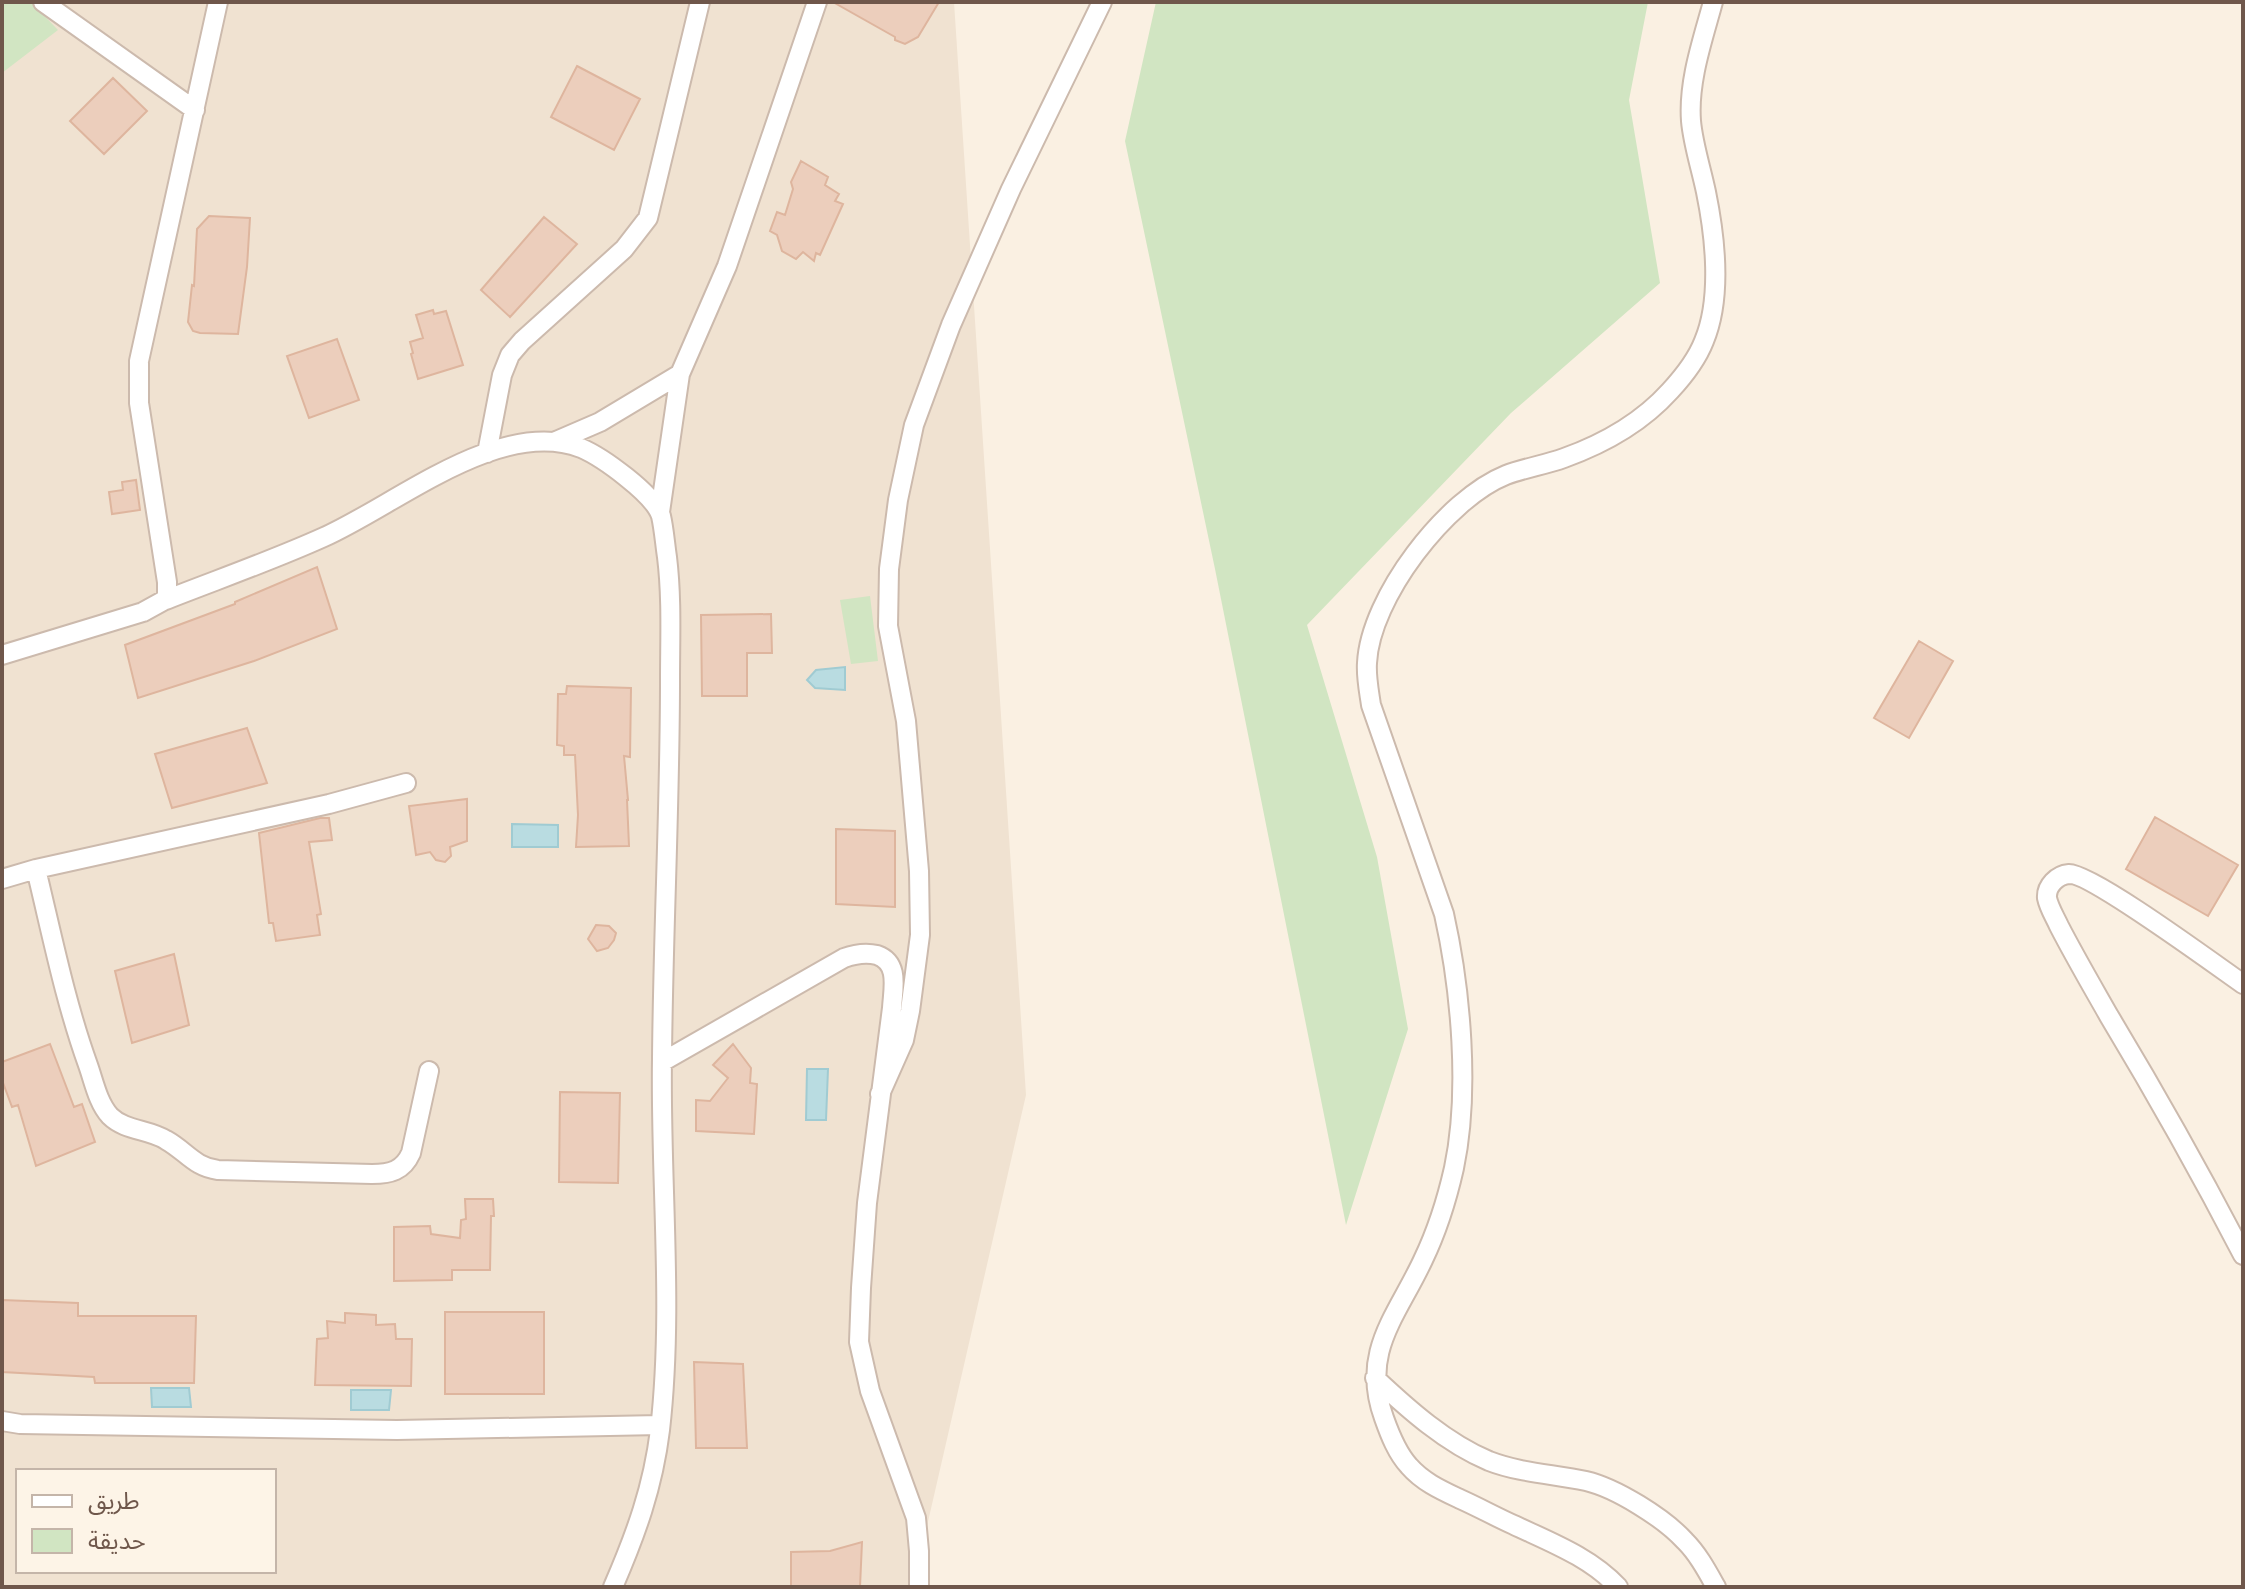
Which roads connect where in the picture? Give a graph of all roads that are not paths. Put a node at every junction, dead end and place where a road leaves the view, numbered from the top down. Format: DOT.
graph roads {
  1 [pos="43,2"];
  2 [pos="218,2"];
  3 [pos="700,2"];
  4 [pos="817,2"];
  5 [pos="1102,2"];
  6 [pos="1713,2"];
  7 [pos="195,110"];
  8 [pos="680,374"];
  9 [pos="556,441"];
  10 [pos="487,453"];
  11 [pos="660,512"];
  12 [pos="163,601"];
  13 [pos="2,655"];
  14 [pos="406,783"];
  15 [pos="36,869"];
  16 [pos="2,879"];
  17 [pos="2243,984"];
  18 [pos="662,1062"];
  19 [pos="429,1071"];
  20 [pos="880,1094"];
  21 [pos="2243,1255"];
  22 [pos="1375,1378"];
  23 [pos="2,1421"];
  24 [pos="660,1425"];
  25 [pos="613,1587"];
  26 [pos="919,1587"];
  27 [pos="1618,1587"];
  28 [pos="1716,1587"];
  1 -- 7 [label="street"];
  2 -- 7 [label="street"];
  3 -- 10 [label="street"];
  4 -- 8 [label="street"];
  5 -- 20 [label="street"];
  6 -- 22 [label="street"];
  7 -- 12 [label="street"];
  8 -- 9 [label="street"];
  8 -- 11 [label="street"];
  9 -- 10 [label="street"];
  9 -- 11 [label="street"];
  10 -- 12 [label="street"];
  11 -- 18 [label="street"];
  12 -- 13 [label="street"];
  14 -- 15 [label="street"];
  15 -- 16 [label="street"];
  15 -- 19 [label="street"];
  17 -- 21 [label="street"];
  18 -- 20 [label="street"];
  18 -- 24 [label="street"];
  20 -- 26 [label="street"];
  22 -- 27 [label="street"];
  22 -- 28 [label="street"];
  23 -- 24 [label="street"];
  24 -- 25 [label="street"];
}
